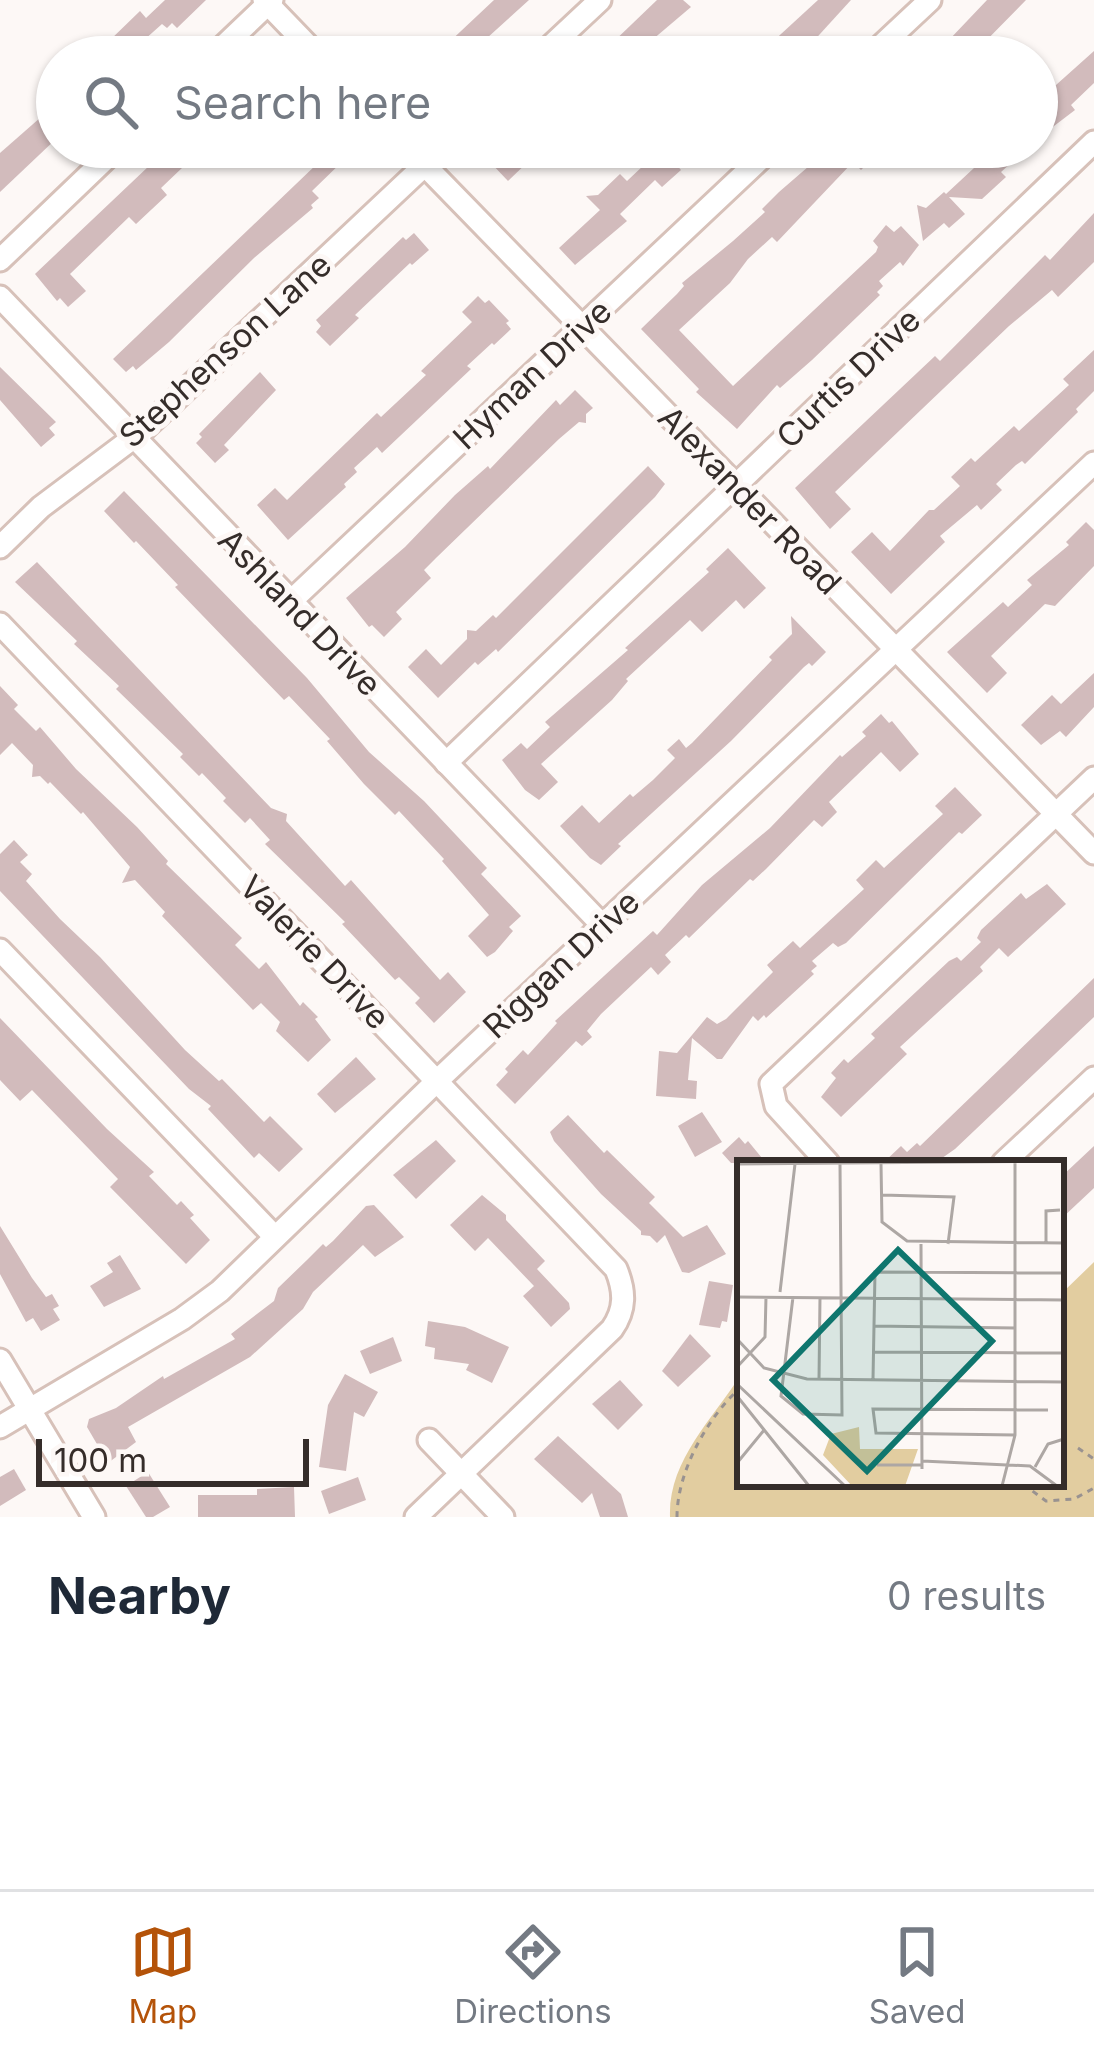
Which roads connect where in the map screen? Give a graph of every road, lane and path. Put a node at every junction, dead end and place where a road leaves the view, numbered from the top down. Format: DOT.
graph roads {
  1 [pos="600,0"];
  2 [pos="930,0"];
  3 [pos="268,1"];
  4 [pos="233,36"];
  5 [pos="300,36"];
  6 [pos="561,36"];
  7 [pos="891,36"];
  8 [pos="1094,142"];
  9 [pos="96,168"];
  10 [pos="421,168"];
  11 [pos="427,168"];
  12 [pos="751,168"];
  13 [pos="0,260"];
  14 [pos="0,297"];
  15 [pos="582,327"];
  16 [pos="134,437"];
  17 [pos="1094,464"];
  18 [pos="736,485"];
  19 [pos="0,547"];
  20 [pos="290,602"];
  21 [pos="0,624"];
  22 [pos="896,650"];
  23 [pos="446,763"];
  24 [pos="1094,778"];
  25 [pos="1056,814"];
  26 [pos="1094,853"];
  27 [pos="602,925"];
  28 [pos="0,950"];
  29 [pos="1094,1078"];
  30 [pos="438,1080"];
  31 [pos="825,1160"];
  32 [pos="1006,1160"];
  33 [pos="275,1238"];
  34 [pos="0,1360"];
  35 [pos="737,1391"];
  36 [pos="28,1409"];
  37 [pos="0,1427"];
  38 [pos="429,1440"];
  39 [pos="1078,1448"];
  40 [pos="1094,1460"];
  41 [pos="460,1473"];
  42 [pos="1027,1487"];
  43 [pos="1094,1488"];
  44 [pos="94,1517"];
  45 [pos="416,1517"];
  46 [pos="503,1517"];
  47 [pos="677,1517"];
  1 -- 6 [label="street"];
  2 -- 7 [label="street"];
  3 -- 4 [label="street"];
  3 -- 5 [label="street"];
  8 -- 18 [label="street, Curtis Drive"];
  9 -- 13 [label="street"];
  10 -- 16 [label="street, Stephenson Lane"];
  11 -- 15 [label="street, Alexander Road"];
  12 -- 15 [label="street, Hyman Drive"];
  14 -- 16 [label="street, Ashland Drive"];
  15 -- 18 [label="street, Alexander Road"];
  15 -- 20 [label="street, Hyman Drive"];
  16 -- 19 [label="street, Stephenson Lane"];
  16 -- 20 [label="street, Ashland Drive"];
  17 -- 22 [label="street, Riggan Drive"];
  18 -- 22 [label="street, Alexander Road"];
  18 -- 23 [label="street, Curtis Drive"];
  20 -- 23 [label="street, Ashland Drive"];
  21 -- 30 [label="street, Valerie Drive"];
  22 -- 25 [label="street, Alexander Road"];
  22 -- 27 [label="street, Riggan Drive"];
  23 -- 27 [label="street, Ashland Drive"];
  24 -- 25 [label="street"];
  25 -- 26 [label="street, Alexander Road"];
  25 -- 31 [label="street"];
  27 -- 30 [label="street, Riggan Drive"];
  28 -- 33 [label="street"];
  29 -- 32 [label="street"];
  30 -- 33 [label="street, Riggan Drive"];
  30 -- 41 [label="street, Valerie Drive"];
  33 -- 36 [label="street, Riggan Drive"];
  34 -- 36 [label="street"];
  35 -- 47 [label="path"];
  36 -- 37 [label="street, Riggan Drive"];
  36 -- 44 [label="street"];
  38 -- 41 [label="street"];
  39 -- 40 [label="path"];
  41 -- 45 [label="street"];
  41 -- 46 [label="street"];
  42 -- 43 [label="path"];
}
